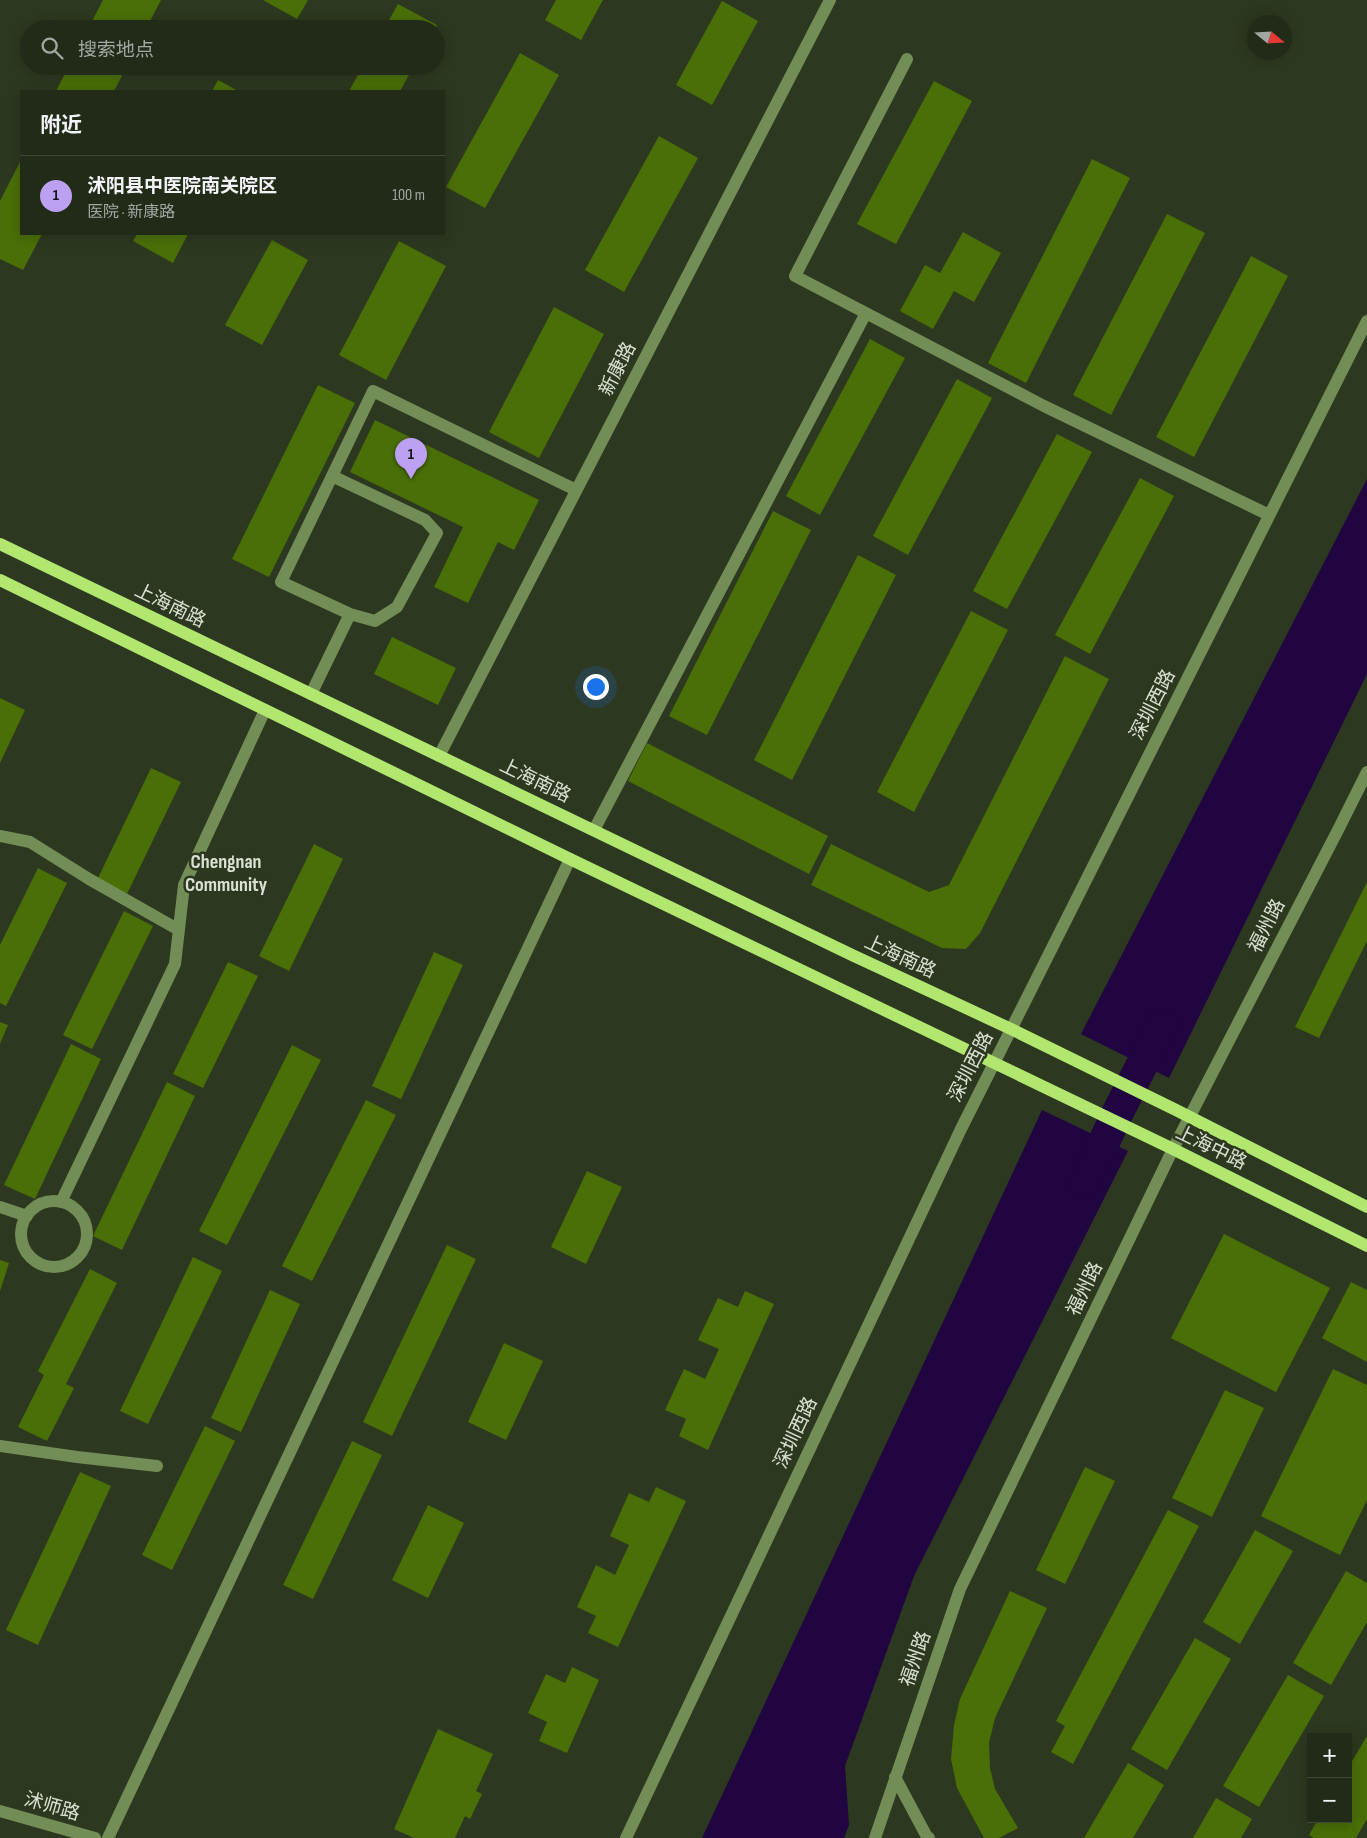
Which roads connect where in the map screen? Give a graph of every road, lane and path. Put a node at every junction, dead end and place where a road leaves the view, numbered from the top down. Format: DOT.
graph roads {
  1 [pos="830,0"];
  2 [pos="907,59"];
  3 [pos="866,313"];
  4 [pos="1367,321"];
  5 [pos="332,476"];
  6 [pos="576,490"];
  7 [pos="1270,515"];
  8 [pos="0,544"];
  9 [pos="0,580"];
  10 [pos="350,614"];
  11 [pos="311,694"];
  12 [pos="265,710"];
  13 [pos="439,756"];
  14 [pos="1367,772"];
  15 [pos="594,830"];
  16 [pos="0,836"];
  17 [pos="570,859"];
  18 [pos="179,930"];
  19 [pos="1011,1029"];
  20 [pos="1055,1051"];
  21 [pos="994,1063"];
  22 [pos="1190,1117"];
  23 [pos="1173,1149"];
  24 [pos="61,1202"];
  25 [pos="0,1207"];
  26 [pos="1367,1207"];
  27 [pos="27,1216"];
  28 [pos="1367,1246"];
  29 [pos="0,1446"];
  30 [pos="157,1466"];
  31 [pos="895,1777"];
  32 [pos="0,1811"];
  33 [pos="876,1836"];
  34 [pos="95,1838"];
  35 [pos="108,1838"];
  36 [pos="626,1838"];
  37 [pos="929,1838"];
  1 -- 6 [label="street, 新康路"];
  2 -- 3 [label="street"];
  3 -- 7 [label="street"];
  3 -- 15 [label="street"];
  4 -- 7 [label="street, 深圳西路"];
  5 -- 6 [label="street"];
  5 -- 10 [label="street"];
  5 -- 10 [label="street"];
  6 -- 13 [label="street, 新康路"];
  7 -- 19 [label="street, 深圳西路"];
  8 -- 11 [label="main road, 上海南路"];
  9 -- 12 [label="main road"];
  10 -- 11 [label="street"];
  11 -- 13 [label="main road, 上海南路"];
  12 -- 17 [label="main road"];
  12 -- 18 [label="street"];
  13 -- 15 [label="main road, 上海南路"];
  14 -- 22 [label="street, 福州路"];
  15 -- 19 [label="main road, 上海南路"];
  16 -- 18 [label="street"];
  17 -- 21 [label="main road"];
  17 -- 35 [label="street"];
  18 -- 24 [label="street"];
  19 -- 20 [label="main road, 上海南路"];
  19 -- 21 [label="street, 深圳西路"];
  20 -- 22 [label="main road, 上海中路"];
  21 -- 23 [label="main road, 上海中路"];
  21 -- 36 [label="street, 深圳西路"];
  22 -- 23 [label="street, 福州路"];
  22 -- 26 [label="main road, 上海中路"];
  23 -- 28 [label="main road, 上海中路"];
  23 -- 31 [label="street, 福州路"];
  24 -- 27 [label="street"];
  24 -- 27 [label="street"];
  25 -- 27 [label="street"];
  29 -- 30 [label="street"];
  31 -- 33 [label="street, 福州路"];
  31 -- 37 [label="street"];
  32 -- 34 [label="street, 沭师路"];
}
